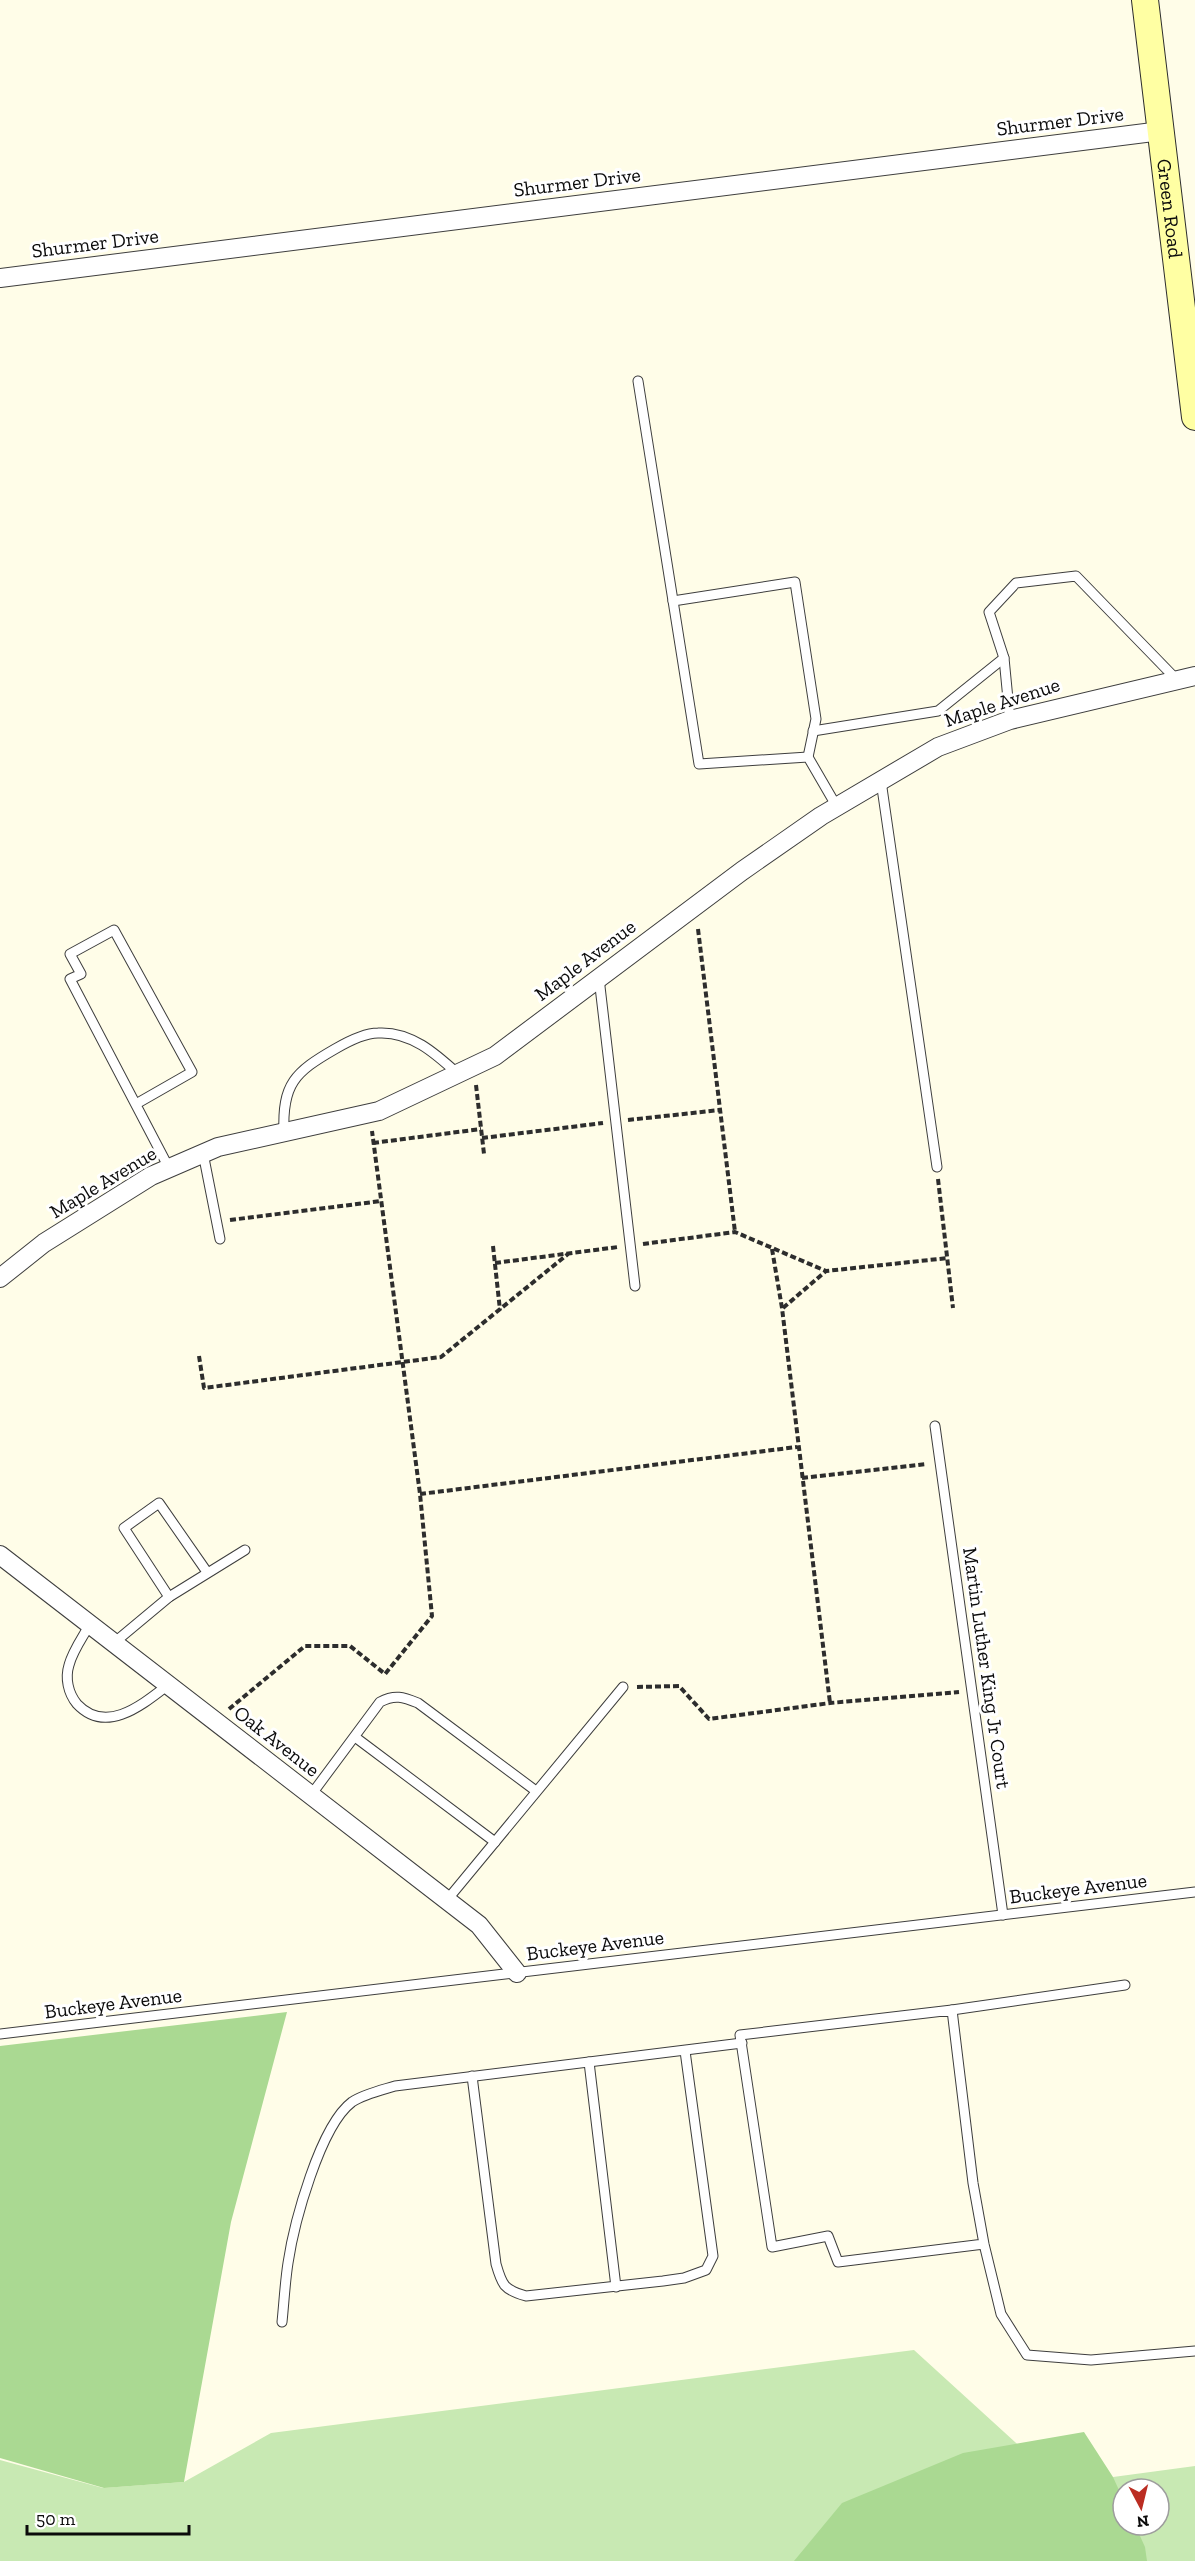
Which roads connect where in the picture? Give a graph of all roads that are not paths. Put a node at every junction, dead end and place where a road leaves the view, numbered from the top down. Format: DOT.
graph roads {
  1 [pos="1145,0"];
  2 [pos="1161,131"];
  3 [pos="0,278"];
  4 [pos="638,381"];
  5 [pos="1195,417"];
  6 [pos="673,601"];
  7 [pos="1004,658"];
  8 [pos="1186,678"];
  9 [pos="1010,720"];
  10 [pos="813,731"];
  11 [pos="808,757"];
  12 [pos="881,781"];
  13 [pos="837,807"];
  14 [pos="599,978"];
  15 [pos="466,1070"];
  16 [pos="136,1104"];
  17 [pos="284,1132"];
  18 [pos="204,1153"];
  19 [pos="937,1167"];
  20 [pos="170,1168"];
  21 [pos="220,1239"];
  22 [pos="0,1278"];
  23 [pos="635,1286"];
  24 [pos="935,1426"];
  25 [pos="245,1550"];
  26 [pos="0,1554"];
  27 [pos="207,1572"];
  28 [pos="169,1597"];
  29 [pos="90,1624"];
  30 [pos="115,1642"];
  31 [pos="168,1684"];
  32 [pos="623,1687"];
  33 [pos="355,1737"];
  34 [pos="536,1791"];
  35 [pos="311,1795"];
  36 [pos="495,1842"];
  37 [pos="1195,1893"];
  38 [pos="447,1899"];
  39 [pos="1003,1915"];
  40 [pos="517,1973"];
  41 [pos="1125,1985"];
  42 [pos="952,2010"];
  43 [pos="0,2034"];
  44 [pos="742,2043"];
  45 [pos="685,2051"];
  46 [pos="589,2062"];
  47 [pos="472,2076"];
  48 [pos="984,2244"];
  49 [pos="616,2287"];
  50 [pos="282,2322"];
  51 [pos="1195,2351"];
  1 -- 2 [label="main road, Green Road"];
  2 -- 3 [label="street, Shurmer Drive"];
  2 -- 5 [label="main road, Green Road"];
  4 -- 6 [label="lane"];
  6 -- 10 [label="lane"];
  6 -- 11 [label="lane"];
  7 -- 8 [label="lane"];
  7 -- 9 [label="lane"];
  7 -- 10 [label="lane"];
  8 -- 9 [label="street, Maple Avenue"];
  9 -- 12 [label="street, Maple Avenue"];
  10 -- 11 [label="lane"];
  11 -- 13 [label="lane"];
  12 -- 13 [label="street, Maple Avenue"];
  12 -- 19 [label="lane"];
  13 -- 14 [label="street, Maple Avenue"];
  14 -- 15 [label="street, Maple Avenue"];
  14 -- 23 [label="lane"];
  15 -- 17 [label="street, Maple Avenue"];
  15 -- 17 [label="lane"];
  16 -- 16 [label="lane"];
  16 -- 20 [label="lane"];
  17 -- 18 [label="street, Maple Avenue"];
  18 -- 20 [label="street, Maple Avenue"];
  18 -- 21 [label="lane"];
  20 -- 22 [label="street, Maple Avenue"];
  24 -- 39 [label="lane, Martin Luther King Jr Court"];
  25 -- 27 [label="lane"];
  26 -- 29 [label="street, Oak Avenue"];
  27 -- 28 [label="lane"];
  27 -- 28 [label="lane"];
  28 -- 30 [label="lane"];
  29 -- 30 [label="street, Oak Avenue"];
  29 -- 31 [label="lane"];
  30 -- 31 [label="street, Oak Avenue"];
  31 -- 35 [label="street, Oak Avenue"];
  32 -- 34 [label="lane"];
  33 -- 34 [label="lane"];
  33 -- 35 [label="lane"];
  33 -- 36 [label="lane"];
  34 -- 36 [label="lane"];
  35 -- 38 [label="street, Oak Avenue"];
  36 -- 38 [label="lane"];
  37 -- 39 [label="lane, Buckeye Avenue"];
  38 -- 40 [label="street, Oak Avenue"];
  39 -- 40 [label="lane, Buckeye Avenue"];
  40 -- 43 [label="lane, Buckeye Avenue"];
  41 -- 42 [label="lane"];
  42 -- 44 [label="lane"];
  42 -- 48 [label="lane"];
  44 -- 45 [label="lane"];
  44 -- 48 [label="lane"];
  45 -- 46 [label="lane"];
  45 -- 49 [label="lane"];
  46 -- 47 [label="lane"];
  46 -- 49 [label="lane"];
  47 -- 49 [label="lane"];
  47 -- 50 [label="lane"];
  48 -- 51 [label="lane"];
}
